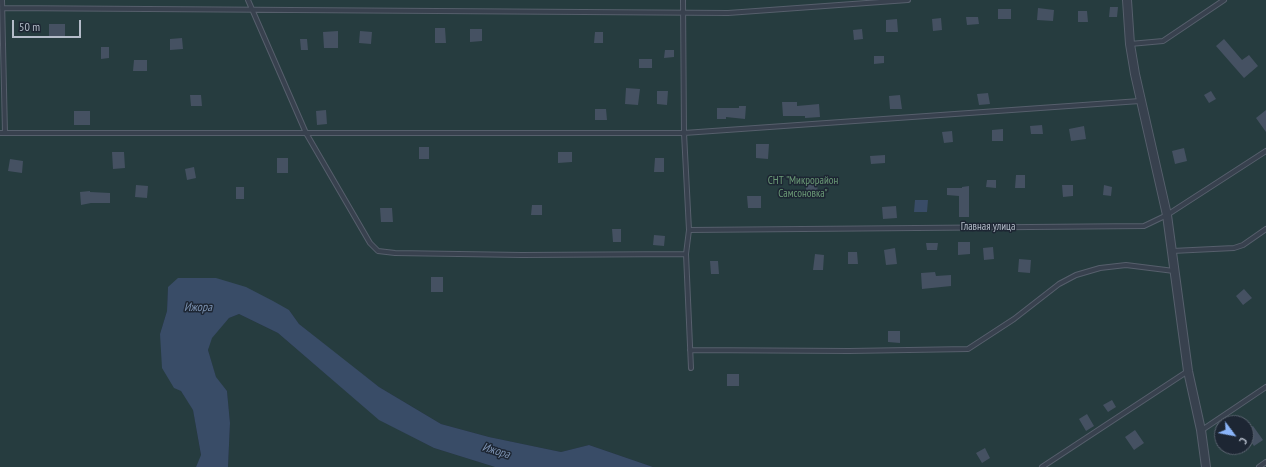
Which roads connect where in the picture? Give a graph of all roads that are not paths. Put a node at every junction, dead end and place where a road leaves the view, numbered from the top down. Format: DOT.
graph roads {
  1 [pos="2,0"];
  2 [pos="248,0"];
  3 [pos="684,0"];
  4 [pos="908,0"];
  5 [pos="1127,0"];
  6 [pos="1224,0"];
  7 [pos="2,8"];
  8 [pos="253,10"];
  9 [pos="683,11"];
  10 [pos="1130,44"];
  11 [pos="1140,101"];
  12 [pos="0,133"];
  13 [pos="6,133"];
  14 [pos="306,133"];
  15 [pos="684,133"];
  16 [pos="1266,152"];
  17 [pos="1167,216"];
  18 [pos="1266,229"];
  19 [pos="689,230"];
  20 [pos="1172,251"];
  21 [pos="686,254"];
  22 [pos="1174,271"];
  23 [pos="690,350"];
  24 [pos="691,368"];
  25 [pos="1188,371"];
  26 [pos="1266,387"];
  27 [pos="1201,430"];
  28 [pos="1266,462"];
  29 [pos="1042,467"];
  30 [pos="1206,467"];
  31 [pos="1259,467"];
  1 -- 7 [label="lane"];
  2 -- 8 [label="lane"];
  3 -- 9 [label="lane"];
  4 -- 9 [label="lane"];
  5 -- 10 [label="street"];
  6 -- 10 [label="lane"];
  7 -- 8 [label="lane"];
  7 -- 13 [label="lane"];
  8 -- 9 [label="lane"];
  8 -- 14 [label="lane"];
  9 -- 15 [label="lane"];
  10 -- 11 [label="street"];
  11 -- 15 [label="lane"];
  11 -- 17 [label="street"];
  12 -- 13 [label="lane"];
  13 -- 14 [label="lane"];
  14 -- 15 [label="lane"];
  14 -- 21 [label="lane"];
  15 -- 19 [label="lane"];
  16 -- 17 [label="lane, Главная улица"];
  17 -- 19 [label="lane, Главная улица"];
  17 -- 20 [label="street"];
  18 -- 20 [label="lane"];
  19 -- 21 [label="lane"];
  20 -- 22 [label="street"];
  21 -- 23 [label="lane"];
  22 -- 23 [label="lane"];
  22 -- 25 [label="street"];
  23 -- 24 [label="lane"];
  25 -- 27 [label="street"];
  25 -- 29 [label="lane"];
  26 -- 27 [label="lane"];
  27 -- 30 [label="street"];
  28 -- 31 [label="lane"];
}
